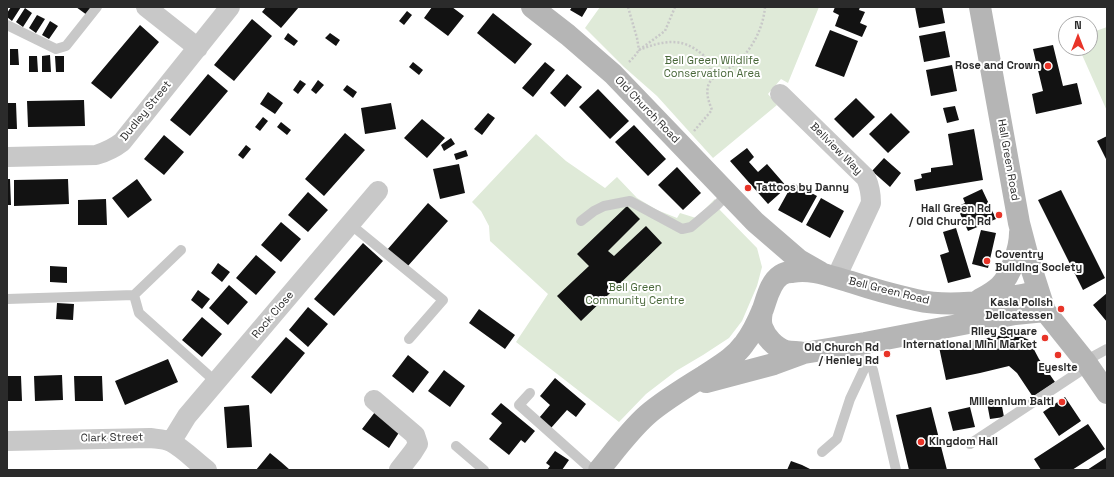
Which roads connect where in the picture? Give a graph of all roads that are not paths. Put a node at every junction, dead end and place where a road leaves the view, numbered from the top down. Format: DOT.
graph roads {
  1 [pos="97,7"];
  2 [pos="146,7"];
  3 [pos="230,7"];
  4 [pos="980,7"];
  5 [pos="542,10"];
  6 [pos="7,25"];
  7 [pos="198,48"];
  8 [pos="780,94"];
  9 [pos="7,157"];
  10 [pos="378,191"];
  11 [pos="728,194"];
  12 [pos="581,221"];
  13 [pos="755,222"];
  14 [pos="350,224"];
  15 [pos="1019,224"];
  16 [pos="181,250"];
  17 [pos="829,275"];
  18 [pos="774,282"];
  19 [pos="134,294"];
  20 [pos="7,299"];
  21 [pos="916,300"];
  22 [pos="976,302"];
  23 [pos="1042,302"];
  24 [pos="762,311"];
  25 [pos="911,334"];
  26 [pos="409,339"];
  27 [pos="1107,349"];
  28 [pos="866,350"];
  29 [pos="804,353"];
  30 [pos="1086,364"];
  31 [pos="216,382"];
  32 [pos="685,388"];
  33 [pos="530,393"];
  34 [pos="1107,393"];
  35 [pos="374,400"];
  36 [pos="7,441"];
  37 [pos="170,442"];
  38 [pos="970,444"];
  39 [pos="456,446"];
  40 [pos="822,452"];
  41 [pos="207,470"];
  42 [pos="399,470"];
  43 [pos="484,470"];
  44 [pos="592,470"];
  45 [pos="599,470"];
  46 [pos="896,470"];
  1 -- 6 [label="lane"];
  2 -- 7 [label="street"];
  3 -- 7 [label="street, Dudley Street"];
  4 -- 15 [label="main road, Hall Green Road"];
  5 -- 11 [label="main road, Old Church Road"];
  7 -- 9 [label="street, Dudley Street"];
  8 -- 17 [label="street, Bellview Way"];
  10 -- 14 [label="street, Rock Close"];
  11 -- 12 [label="lane"];
  11 -- 13 [label="main road, Old Church Road"];
  13 -- 17 [label="main road, Old Church Road"];
  13 -- 18 [label="main road, Old Church Road"];
  14 -- 26 [label="lane"];
  14 -- 31 [label="street, Rock Close"];
  15 -- 22 [label="main road"];
  15 -- 23 [label="main road, Hall Green Road"];
  16 -- 19 [label="lane"];
  17 -- 18 [label="main road, Bell Green Road"];
  17 -- 21 [label="main road, Bell Green Road"];
  18 -- 24 [label="main road"];
  19 -- 20 [label="lane"];
  19 -- 31 [label="lane"];
  21 -- 22 [label="main road, Bell Green Road"];
  21 -- 25 [label="main road"];
  22 -- 23 [label="main road, Bell Green Road"];
  23 -- 25 [label="main road"];
  23 -- 30 [label="main road"];
  24 -- 29 [label="main road"];
  24 -- 32 [label="main road"];
  25 -- 28 [label="main road"];
  27 -- 30 [label="lane"];
  28 -- 29 [label="main road"];
  28 -- 40 [label="lane"];
  28 -- 46 [label="lane"];
  29 -- 32 [label="main road"];
  30 -- 34 [label="main road"];
  30 -- 38 [label="lane"];
  31 -- 37 [label="street, Rock Close"];
  32 -- 45 [label="main road"];
  33 -- 44 [label="lane"];
  35 -- 42 [label="street"];
  36 -- 37 [label="street, Clark Street"];
  37 -- 41 [label="street, Clark Street"];
  39 -- 43 [label="lane"];
}
